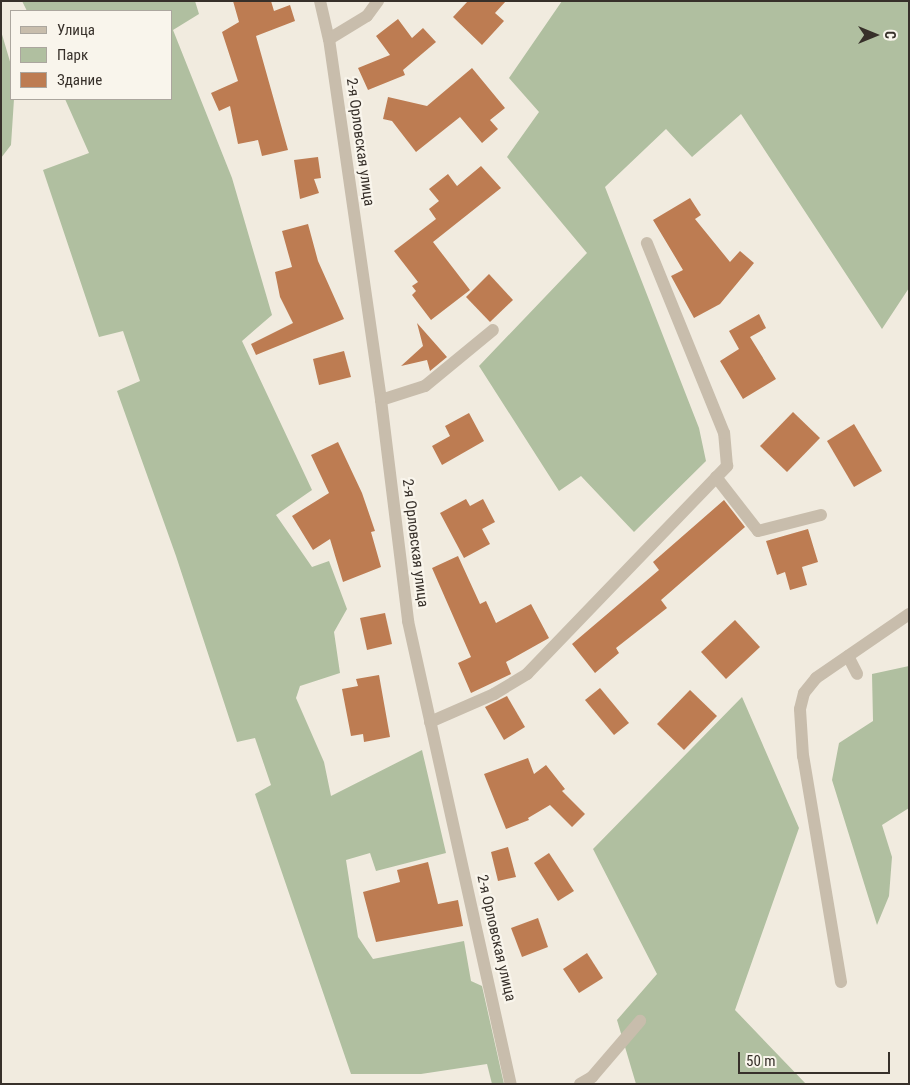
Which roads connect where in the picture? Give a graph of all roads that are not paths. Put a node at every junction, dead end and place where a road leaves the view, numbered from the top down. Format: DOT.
graph roads {
  1 [pos="320,1"];
  2 [pos="378,1"];
  3 [pos="329,40"];
  4 [pos="647,243"];
  5 [pos="493,330"];
  6 [pos="381,400"];
  7 [pos="716,477"];
  8 [pos="821,515"];
  9 [pos="909,614"];
  10 [pos="848,656"];
  11 [pos="858,674"];
  12 [pos="430,722"];
  13 [pos="841,982"];
  14 [pos="640,1021"];
  15 [pos="512,1084"];
  16 [pos="580,1084"];
  1 -- 3 [label="street, 2-я Орловская улица"];
  2 -- 3 [label="street"];
  3 -- 6 [label="street, 2-я Орловская улица"];
  4 -- 7 [label="street"];
  5 -- 6 [label="street"];
  6 -- 12 [label="street, 2-я Орловская улица"];
  7 -- 8 [label="street"];
  7 -- 12 [label="street"];
  9 -- 10 [label="street"];
  10 -- 11 [label="street"];
  10 -- 13 [label="street"];
  12 -- 15 [label="street, 2-я Орловская улица"];
  14 -- 16 [label="street"];
}
